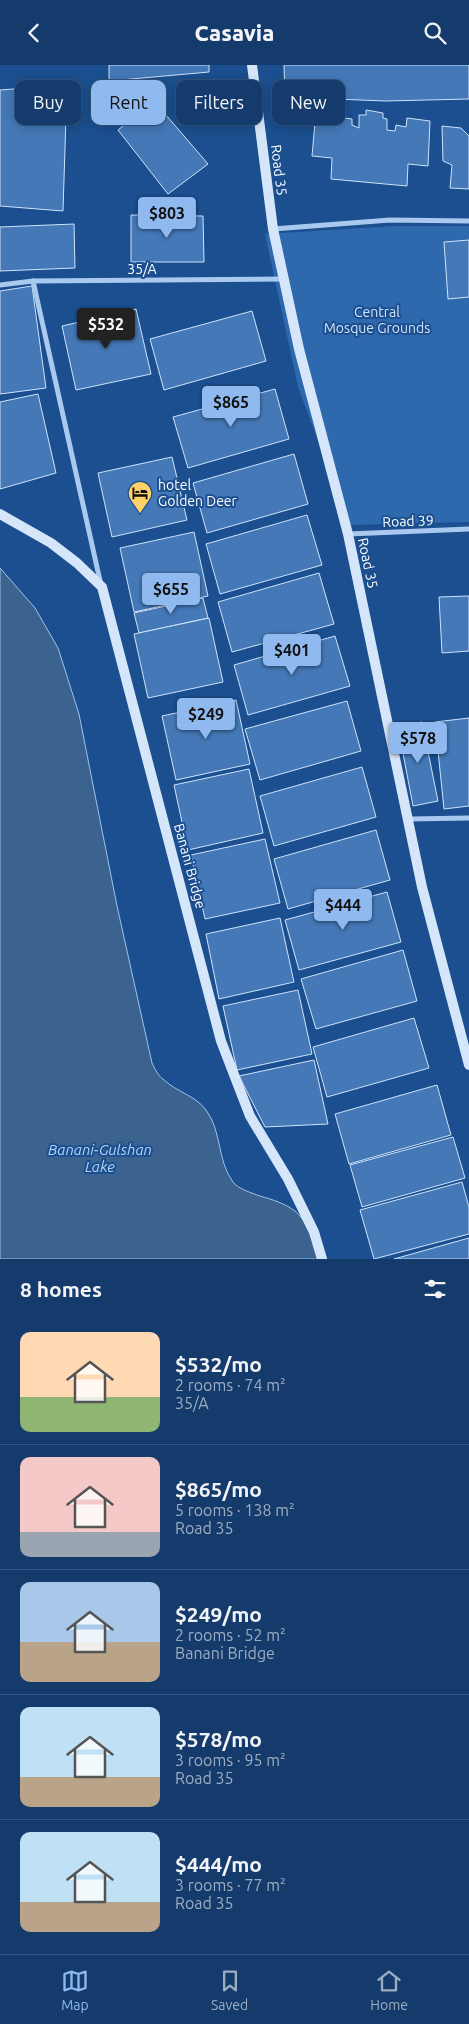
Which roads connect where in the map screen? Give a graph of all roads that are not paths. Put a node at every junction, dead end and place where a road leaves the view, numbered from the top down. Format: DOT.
graph roads {
  1 [pos="252,65"];
  2 [pos="469,221"];
  3 [pos="272,229"];
  4 [pos="284,279"];
  5 [pos="33,281"];
  6 [pos="0,285"];
  7 [pos="0,514"];
  8 [pos="469,529"];
  9 [pos="348,534"];
  10 [pos="102,587"];
  11 [pos="469,817"];
  12 [pos="409,819"];
  13 [pos="469,1065"];
  14 [pos="322,1259"];
  1 -- 3 [label="main road, Road 35"];
  2 -- 3 [label="street"];
  3 -- 4 [label="main road, Road 35"];
  4 -- 5 [label="street, 35/A"];
  4 -- 9 [label="main road, Road 35"];
  5 -- 6 [label="street, 35/A"];
  5 -- 10 [label="street"];
  7 -- 10 [label="main road"];
  8 -- 9 [label="street, Road 39"];
  9 -- 12 [label="main road, Road 35"];
  10 -- 14 [label="main road, Banani Bridge"];
  11 -- 12 [label="street"];
  12 -- 13 [label="main road, Road 35"];
}
